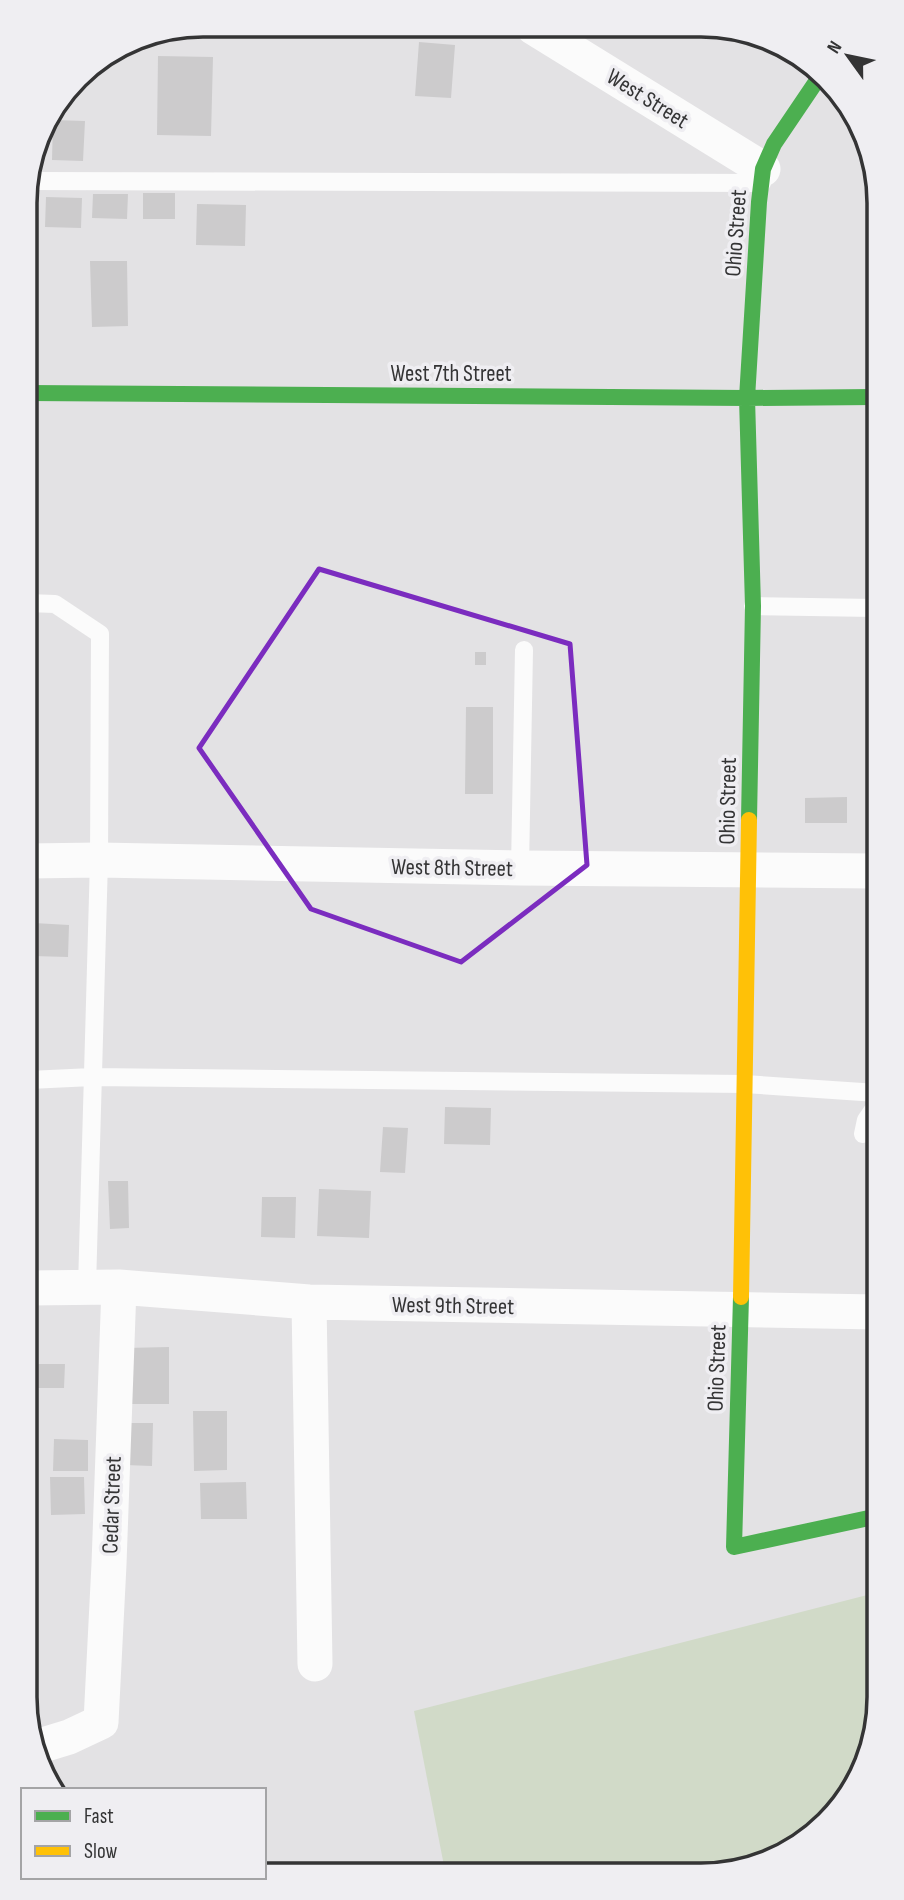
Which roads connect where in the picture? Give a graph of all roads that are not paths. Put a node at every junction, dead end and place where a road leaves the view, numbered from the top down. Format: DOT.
graph roads {
  1 [pos="548,37"];
  2 [pos="813,85"];
  3 [pos="763,176"];
  4 [pos="38,181"];
  5 [pos="37,393"];
  6 [pos="867,397"];
  7 [pos="747,398"];
  8 [pos="37,603"];
  9 [pos="753,606"];
  10 [pos="867,608"];
  11 [pos="524,650"];
  12 [pos="99,860"];
  13 [pos="37,861"];
  14 [pos="520,868"];
  15 [pos="749,870"];
  16 [pos="867,871"];
  17 [pos="92,1077"];
  18 [pos="37,1080"];
  19 [pos="745,1084"];
  20 [pos="867,1092"];
  21 [pos="867,1119"];
  22 [pos="863,1134"];
  23 [pos="103,1287"];
  24 [pos="37,1288"];
  25 [pos="309,1302"];
  26 [pos="741,1310"];
  27 [pos="867,1312"];
  28 [pos="867,1518"];
  29 [pos="315,1664"];
  30 [pos="44,1745"];
  1 -- 3 [label="street, West Street"];
  2 -- 3 [label="street, Ohio Street"];
  3 -- 4 [label="lane"];
  3 -- 7 [label="street, Ohio Street"];
  5 -- 7 [label="street, West 7th Street"];
  6 -- 7 [label="street, West 7th Street"];
  7 -- 9 [label="street, Ohio Street"];
  8 -- 12 [label="lane"];
  9 -- 10 [label="lane"];
  9 -- 15 [label="street, Ohio Street"];
  11 -- 14 [label="lane"];
  12 -- 13 [label="street, West 8th Street"];
  12 -- 14 [label="street, West 8th Street"];
  12 -- 17 [label="lane"];
  14 -- 15 [label="street, West 8th Street"];
  15 -- 16 [label="street, West 8th Street"];
  15 -- 19 [label="street, Ohio Street"];
  17 -- 18 [label="lane"];
  17 -- 19 [label="lane"];
  17 -- 23 [label="lane"];
  19 -- 20 [label="lane"];
  19 -- 26 [label="street, Ohio Street"];
  21 -- 22 [label="lane"];
  23 -- 24 [label="street, West 9th Street"];
  23 -- 25 [label="street, West 9th Street"];
  23 -- 30 [label="street, Cedar Street"];
  25 -- 26 [label="street, West 9th Street"];
  25 -- 29 [label="street"];
  26 -- 27 [label="street, West 9th Street"];
  26 -- 28 [label="street, Ohio Street"];
}
